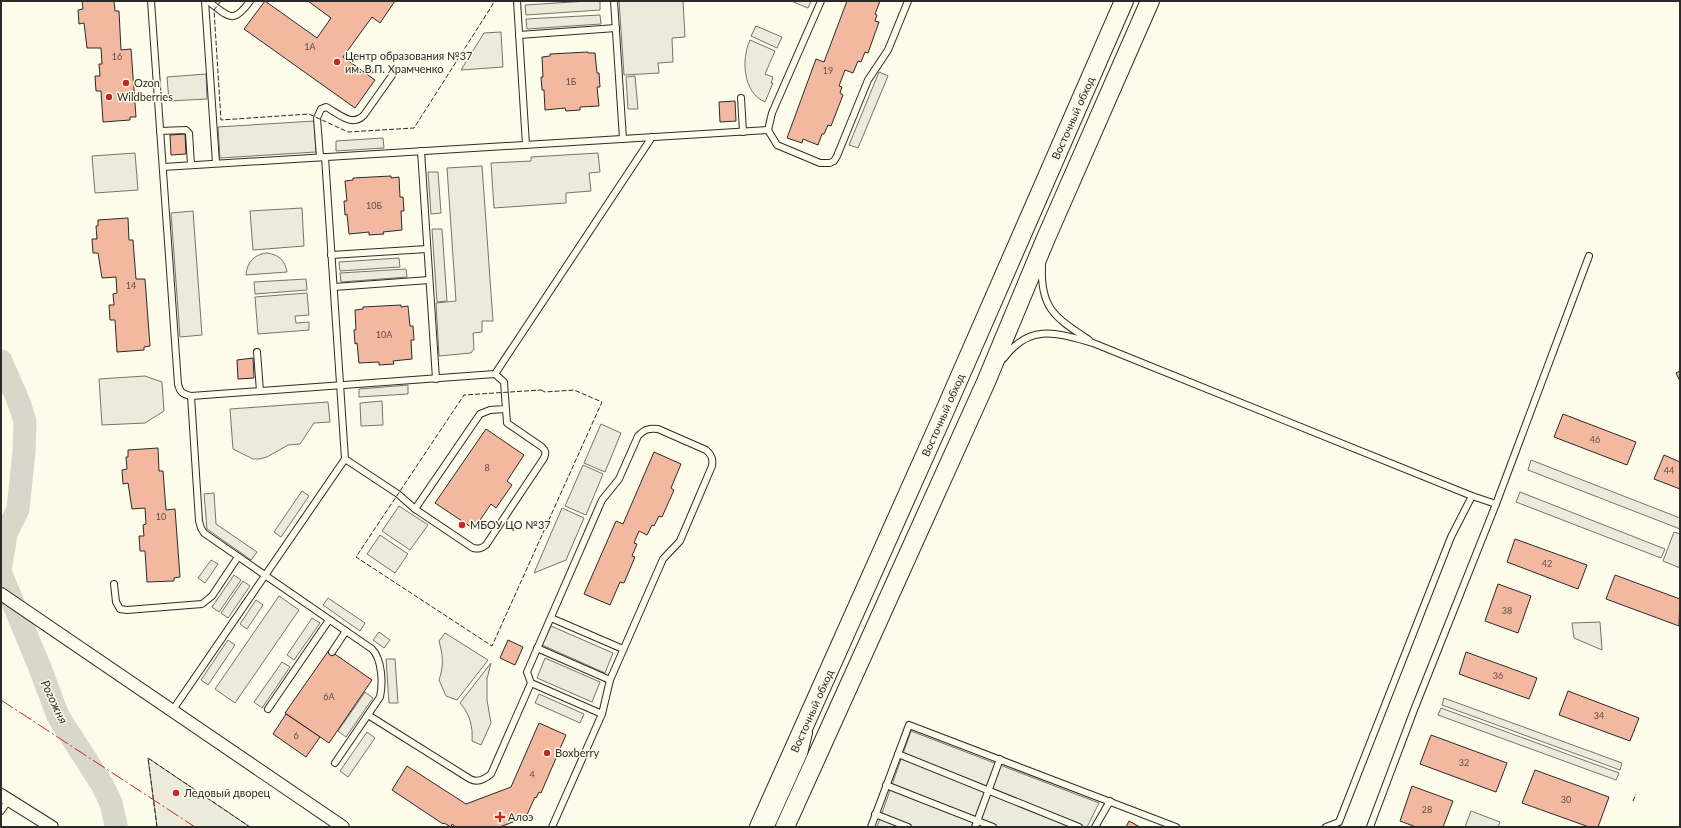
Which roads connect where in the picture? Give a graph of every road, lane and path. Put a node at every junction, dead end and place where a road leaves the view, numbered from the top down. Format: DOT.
graph roads {
  1 [pos="151,1"];
  2 [pos="205,1"];
  3 [pos="208,1"];
  4 [pos="250,1"];
  5 [pos="517,1"];
  6 [pos="614,1"];
  7 [pos="821,1"];
  8 [pos="908,1"];
  9 [pos="1124,1"];
  10 [pos="1150,1"];
  11 [pos="616,28"];
  12 [pos="519,35"];
  13 [pos="393,74"];
  14 [pos="741,98"];
  15 [pos="768,130"];
  16 [pos="160,132"];
  17 [pos="743,132"];
  18 [pos="652,137"];
  19 [pos="623,139"];
  20 [pos="526,144"];
  21 [pos="421,151"];
  22 [pos="322,157"];
  23 [pos="216,163"];
  24 [pos="191,165"];
  25 [pos="163,166"];
  26 [pos="1046,238"];
  27 [pos="427,249"];
  28 [pos="331,255"];
  29 [pos="1589,256"];
  30 [pos="430,280"];
  31 [pos="334,287"];
  32 [pos="1093,343"];
  33 [pos="257,352"];
  34 [pos="495,374"];
  35 [pos="436,379"];
  36 [pos="986,382"];
  37 [pos="340,385"];
  38 [pos="260,391"];
  39 [pos="190,396"];
  40 [pos="506,409"];
  41 [pos="345,459"];
  42 [pos="1472,496"];
  43 [pos="1496,504"];
  44 [pos="415,509"];
  45 [pos="238,557"];
  46 [pos="265,576"];
  47 [pos="114,584"];
  48 [pos="2,594"];
  49 [pos="551,618"];
  50 [pos="330,620"];
  51 [pos="346,632"];
  52 [pos="537,648"];
  53 [pos="623,649"];
  54 [pos="332,652"];
  55 [pos="610,680"];
  56 [pos="531,683"];
  57 [pos="819,694"];
  58 [pos="268,709"];
  59 [pos="172,711"];
  60 [pos="602,714"];
  61 [pos="368,715"];
  62 [pos="898,754"];
  63 [pos="1000,759"];
  64 [pos="335,763"];
  65 [pos="807,780"];
  66 [pos="886,785"];
  67 [pos="988,790"];
  68 [pos="5,797"];
  69 [pos="1110,801"];
  70 [pos="1,811"];
  71 [pos="875,814"];
  72 [pos="976,824"];
  73 [pos="52,827"];
  74 [pos="343,827"];
  75 [pos="552,827"];
  76 [pos="759,827"];
  77 [pos="771,827"];
  78 [pos="785,827"];
  79 [pos="792,827"];
  80 [pos="870,827"];
  81 [pos="908,827"];
  82 [pos="993,827"];
  83 [pos="1079,827"];
  84 [pos="1095,827"];
  85 [pos="1176,827"];
  86 [pos="1326,827"];
  87 [pos="1370,827"];
  1 -- 16 [label="lane"];
  2 -- 23 [label="lane"];
  3 -- 4 [label="lane"];
  5 -- 12 [label="lane"];
  6 -- 11 [label="lane"];
  7 -- 15 [label="lane"];
  8 -- 15 [label="lane"];
  9 -- 57 [label="main road, Восточный обход"];
  10 -- 26 [label="main road, Восточный обход"];
  11 -- 12 [label="lane"];
  11 -- 19 [label="lane"];
  12 -- 20 [label="lane"];
  13 -- 22 [label="lane"];
  14 -- 17 [label="lane"];
  15 -- 17 [label="lane"];
  16 -- 24 [label="lane"];
  16 -- 25 [label="lane"];
  17 -- 18 [label="lane"];
  18 -- 19 [label="lane"];
  18 -- 34 [label="lane"];
  19 -- 20 [label="lane"];
  20 -- 21 [label="lane"];
  21 -- 22 [label="lane"];
  21 -- 27 [label="lane"];
  22 -- 23 [label="lane"];
  22 -- 28 [label="lane"];
  23 -- 24 [label="lane"];
  24 -- 25 [label="lane"];
  25 -- 39 [label="lane"];
  26 -- 32 [label="lane"];
  26 -- 36 [label="main road, Восточный обход"];
  27 -- 28 [label="lane"];
  27 -- 30 [label="lane"];
  28 -- 31 [label="lane"];
  29 -- 43 [label="lane"];
  30 -- 31 [label="lane"];
  30 -- 35 [label="lane"];
  31 -- 37 [label="lane"];
  32 -- 36 [label="lane"];
  32 -- 42 [label="lane"];
  33 -- 38 [label="lane"];
  34 -- 35 [label="lane"];
  34 -- 40 [label="lane"];
  35 -- 37 [label="lane"];
  36 -- 65 [label="main road, Восточный обход"];
  37 -- 38 [label="lane"];
  37 -- 41 [label="lane"];
  38 -- 39 [label="lane"];
  39 -- 45 [label="lane"];
  40 -- 44 [label="lane"];
  40 -- 44 [label="lane"];
  41 -- 44 [label="lane"];
  41 -- 46 [label="lane"];
  42 -- 43 [label="lane"];
  42 -- 86 [label="lane"];
  43 -- 87 [label="lane"];
  45 -- 46 [label="lane"];
  45 -- 47 [label="lane"];
  46 -- 50 [label="lane"];
  46 -- 59 [label="lane"];
  48 -- 59 [label="street"];
  49 -- 52 [label="lane"];
  49 -- 53 [label="lane"];
  49 -- 53 [label="lane"];
  50 -- 51 [label="lane"];
  50 -- 58 [label="lane"];
  51 -- 54 [label="lane"];
  51 -- 61 [label="lane"];
  52 -- 55 [label="lane"];
  52 -- 56 [label="lane"];
  53 -- 55 [label="lane"];
  55 -- 60 [label="lane"];
  56 -- 60 [label="lane"];
  56 -- 61 [label="lane"];
  57 -- 76 [label="main road, Восточный обход"];
  57 -- 77 [label="lane"];
  59 -- 74 [label="street"];
  60 -- 75 [label="lane"];
  61 -- 64 [label="lane"];
  62 -- 63 [label="lane"];
  62 -- 66 [label="lane"];
  62 -- 67 [label="lane"];
  63 -- 67 [label="lane"];
  63 -- 69 [label="lane"];
  65 -- 78 [label="main road, Восточный обход"];
  65 -- 79 [label="lane"];
  66 -- 71 [label="lane"];
  66 -- 72 [label="lane"];
  67 -- 72 [label="lane"];
  67 -- 83 [label="lane"];
  68 -- 70 [label="lane"];
  68 -- 73 [label="street"];
  69 -- 84 [label="lane"];
  69 -- 85 [label="lane"];
  71 -- 80 [label="lane"];
  71 -- 81 [label="lane"];
  72 -- 82 [label="lane"];
}
